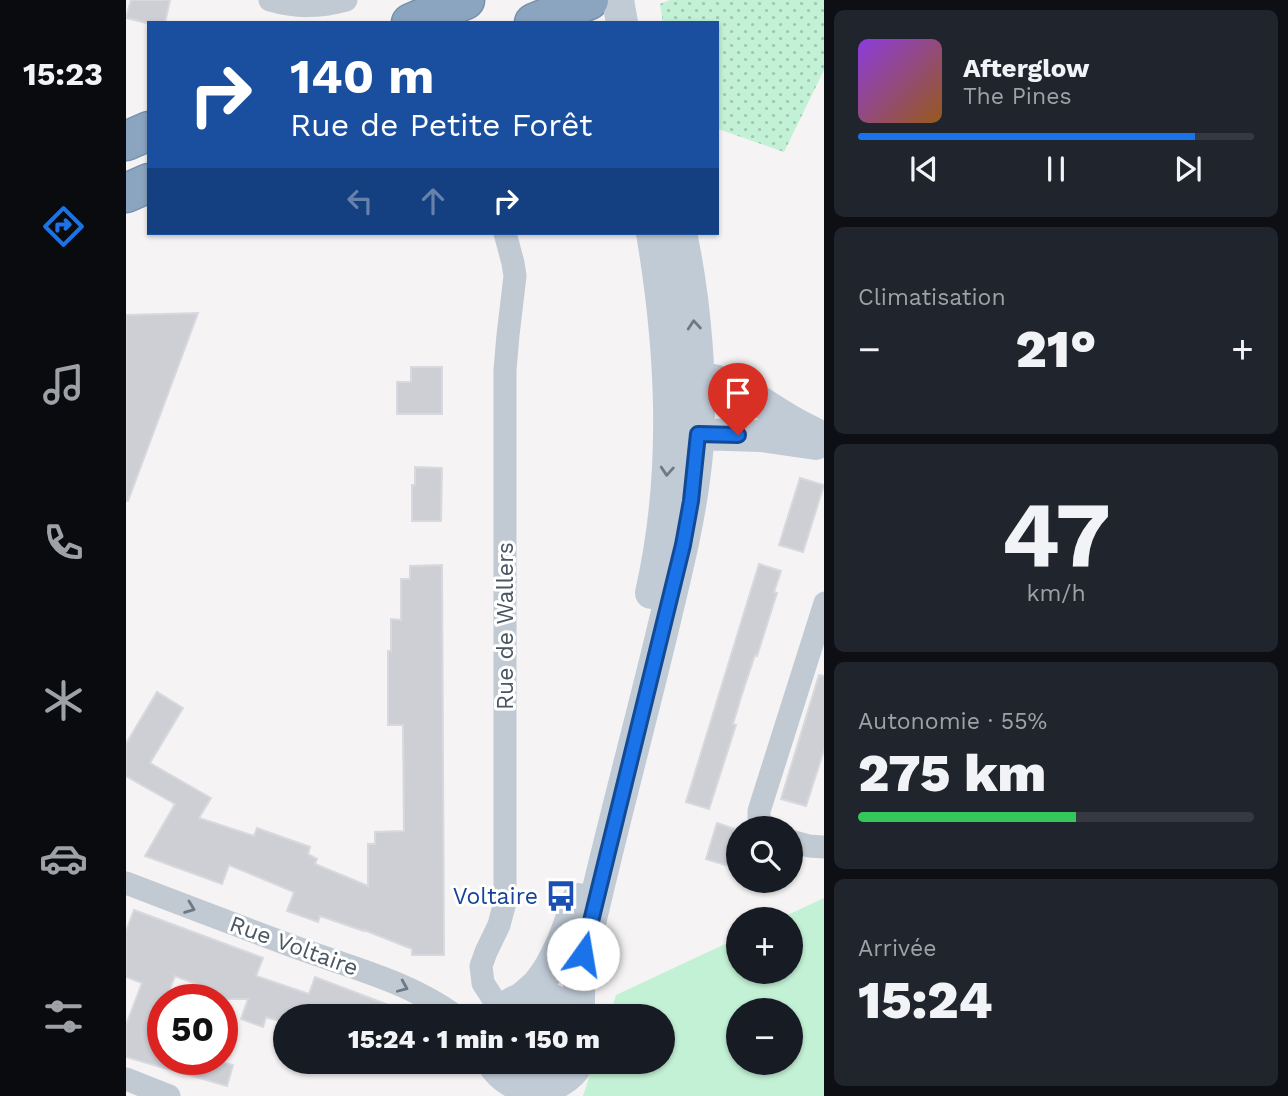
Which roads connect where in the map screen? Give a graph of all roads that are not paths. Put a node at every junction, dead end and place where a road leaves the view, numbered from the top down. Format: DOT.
graph roads {
  1 [pos="270,0"];
  2 [pos="345,0"];
  3 [pos="465,0"];
  4 [pos="589,0"];
  5 [pos="618,0"];
  6 [pos="416,21"];
  7 [pos="539,21"];
  8 [pos="622,21"];
  9 [pos="147,132"];
  10 [pos="126,141"];
  11 [pos="147,184"];
  12 [pos="126,193"];
  13 [pos="506,235"];
  14 [pos="652,235"];
  15 [pos="681,235"];
  16 [pos="683,379"];
  17 [pos="684,429"];
  18 [pos="824,439"];
  19 [pos="824,446"];
  20 [pos="824,603"];
  21 [pos="760,816"];
  22 [pos="803,845"];
  23 [pos="824,847"];
  24 [pos="126,883"];
  25 [pos="438,1004"];
  26 [pos="502,1004"];
  27 [pos="513,1004"];
  28 [pos="518,1004"];
  29 [pos="559,1004"];
  30 [pos="577,1004"];
  31 [pos="500,1078"];
  32 [pos="126,1079"];
  33 [pos="564,1081"];
  34 [pos="169,1096"];
  1 -- 2 [label="street"];
  3 -- 6 [label="highway"];
  4 -- 7 [label="highway"];
  5 -- 8 [label="main road"];
  9 -- 10 [label="highway"];
  11 -- 12 [label="highway"];
  13 -- 26 [label="street, Rue de Wallers"];
  14 -- 16 [label="main road"];
  16 -- 15 [label="main road, one-way"];
  16 -- 17 [label="main road"];
  16 -- 18 [label="main road"];
  17 -- 19 [label="main road"];
  17 -- 27 [label="main road, one-way"];
  17 -- 30 [label="main road"];
  20 -- 21 [label="street"];
  22 -- 23 [label="street"];
  24 -- 25 [label="street, Rue Voltaire, one-way"];
  28 -- 29 [label="main road"];
  31 -- 33 [label="main road"];
  32 -- 34 [label="street"];
}
